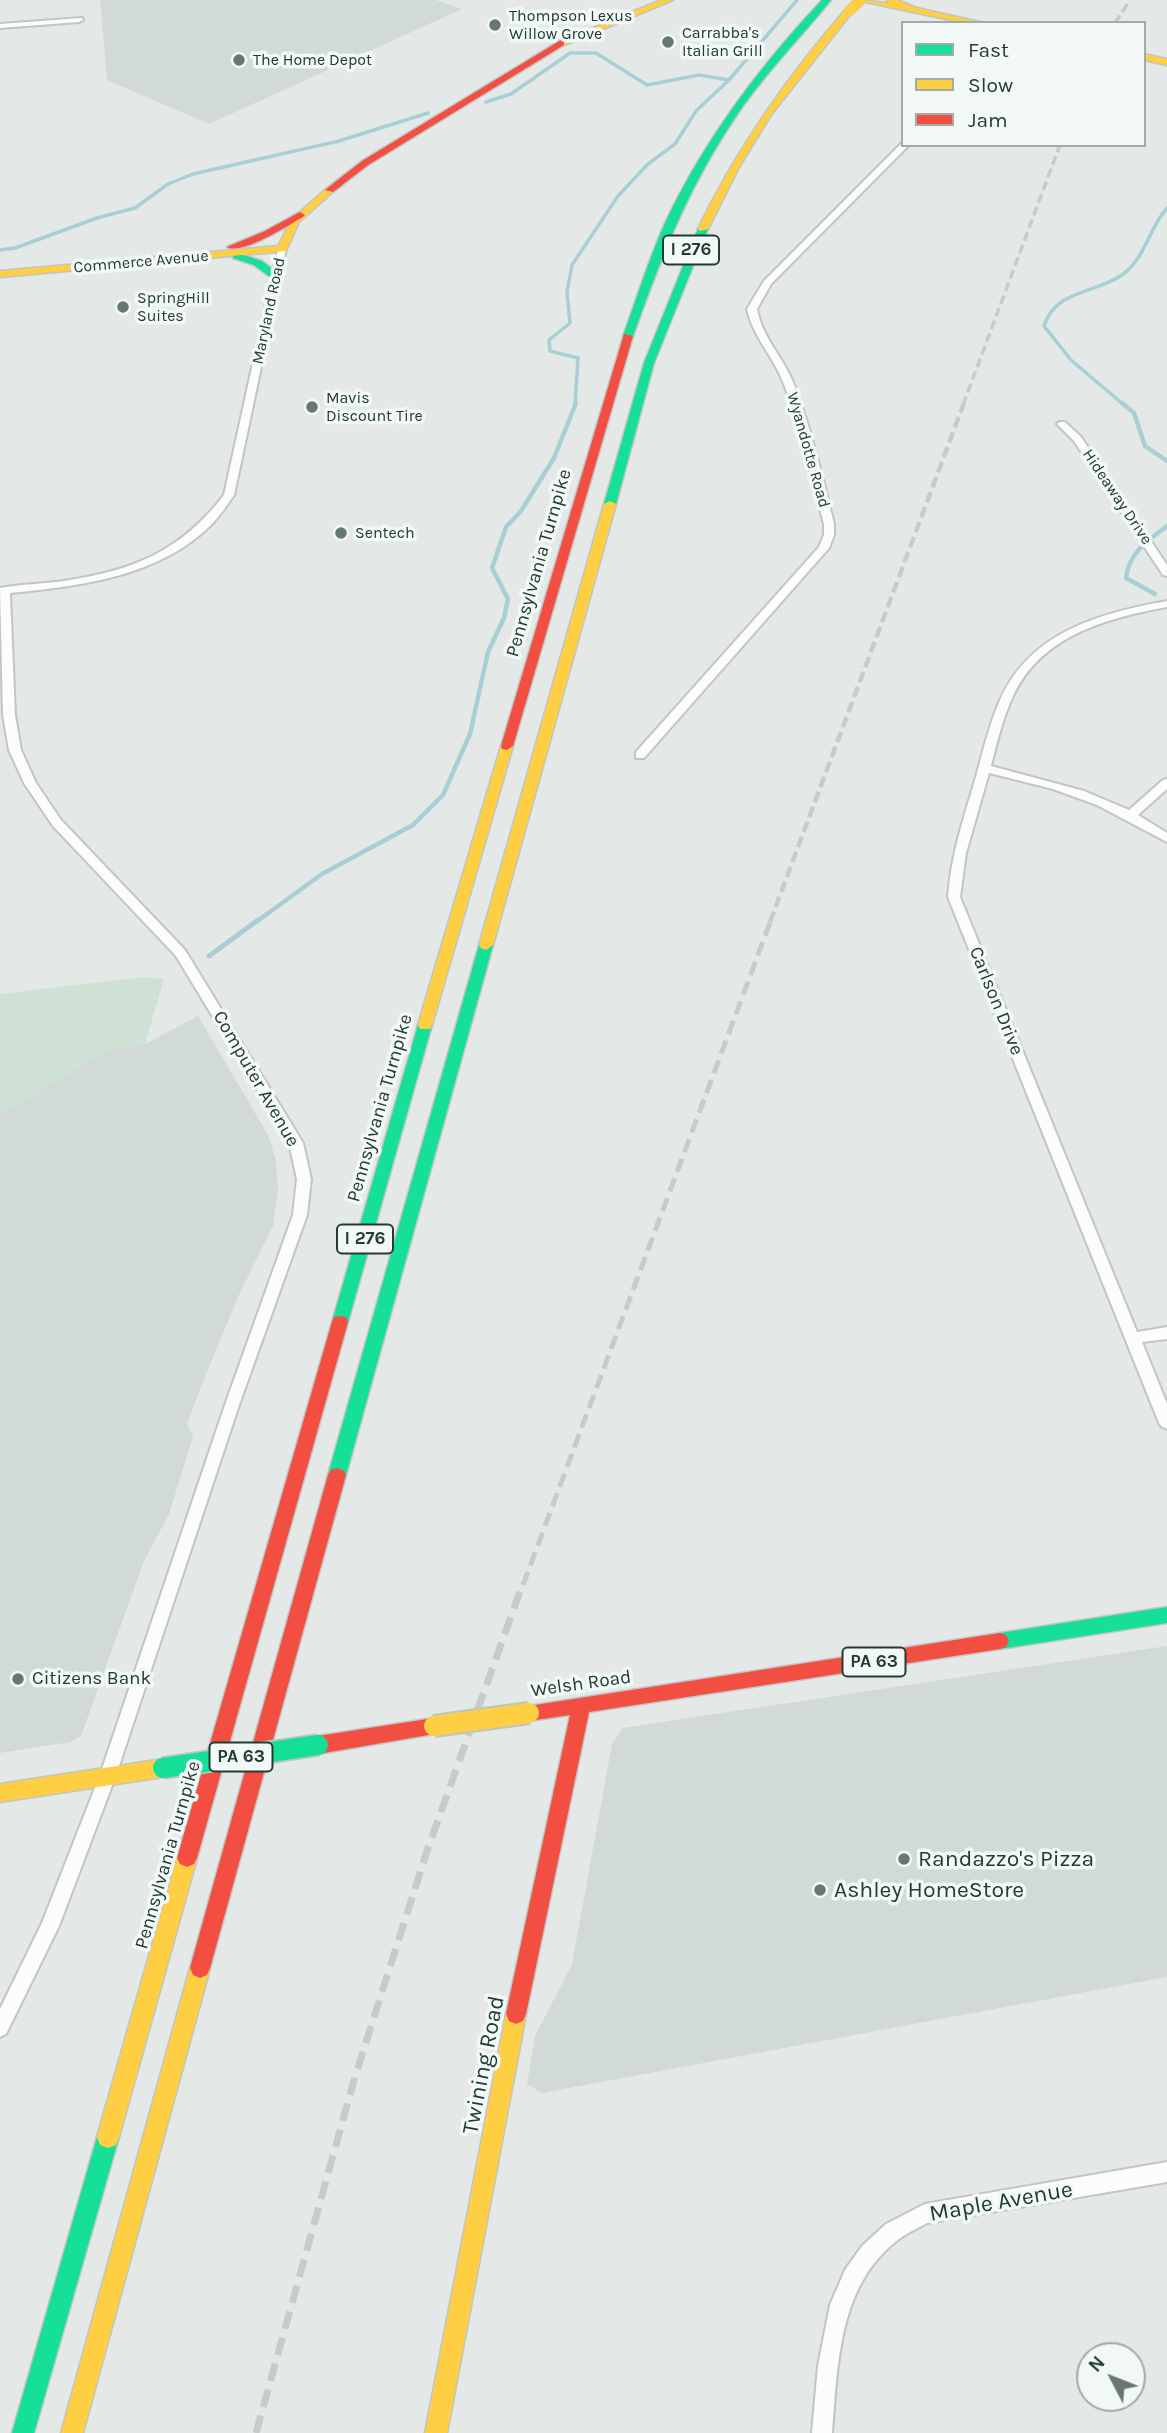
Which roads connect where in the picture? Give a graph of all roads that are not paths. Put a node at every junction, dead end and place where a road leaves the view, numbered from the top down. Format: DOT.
graph roads {
  1 [pos="669,0"];
  2 [pos="888,1"];
  3 [pos="824,3"];
  4 [pos="857,4"];
  5 [pos="913,8"];
  6 [pos="79,20"];
  7 [pos="971,21"];
  8 [pos="0,26"];
  9 [pos="1146,57"];
  10 [pos="1167,62"];
  11 [pos="903,147"];
  12 [pos="301,215"];
  13 [pos="282,249"];
  14 [pos="226,254"];
  15 [pos="199,257"];
  16 [pos="0,274"];
  17 [pos="277,276"];
  18 [pos="1062,424"];
  19 [pos="1167,573"];
  20 [pos="3,591"];
  21 [pos="1167,604"];
  22 [pos="640,755"];
  23 [pos="985,768"];
  24 [pos="1167,783"];
  25 [pos="1132,814"];
  26 [pos="1167,838"];
  27 [pos="1167,1333"];
  28 [pos="1133,1338"];
  29 [pos="1167,1423"];
  30 [pos="1167,1615"];
  31 [pos="580,1706"];
  32 [pos="108,1775"];
  33 [pos="0,1793"];
  34 [pos="0,2028"];
  35 [pos="1167,2172"];
  36 [pos="23,2433"];
  37 [pos="72,2433"];
  38 [pos="436,2433"];
  39 [pos="822,2433"];
  1 -- 12 [label="main road, Maryland Road"];
  2 -- 5 [label="main road"];
  3 -- 36 [label="main road, Pennsylvania Turnpike / I 276"];
  4 -- 5 [label="main road"];
  4 -- 37 [label="main road, I 276"];
  5 -- 7 [label="main road"];
  6 -- 8 [label="street"];
  9 -- 10 [label="main road"];
  11 -- 22 [label="street, Wyandotte Road"];
  12 -- 13 [label="main road, Maryland Road"];
  12 -- 15 [label="main road"];
  13 -- 14 [label="main road, Commerce Avenue"];
  13 -- 17 [label="street, Maryland Road"];
  14 -- 15 [label="main road, Commerce Avenue"];
  14 -- 17 [label="main road"];
  15 -- 16 [label="main road, Commerce Avenue"];
  17 -- 20 [label="street, Maryland Road"];
  18 -- 19 [label="street, Hideaway Drive"];
  20 -- 32 [label="street, Computer Avenue"];
  21 -- 23 [label="street, Carlson Drive"];
  23 -- 25 [label="street"];
  23 -- 28 [label="street, Carlson Drive"];
  24 -- 25 [label="street"];
  25 -- 26 [label="street"];
  27 -- 28 [label="street"];
  28 -- 29 [label="street, Carlson Drive"];
  30 -- 31 [label="main road, Welsh Road / PA 63"];
  31 -- 32 [label="main road, Welsh Road / PA 63, bridge"];
  31 -- 38 [label="main road, Twining Road"];
  32 -- 33 [label="main road, Welsh Road / PA 63"];
  32 -- 34 [label="street, Computer Avenue"];
  35 -- 39 [label="street, Maple Avenue"];
}
